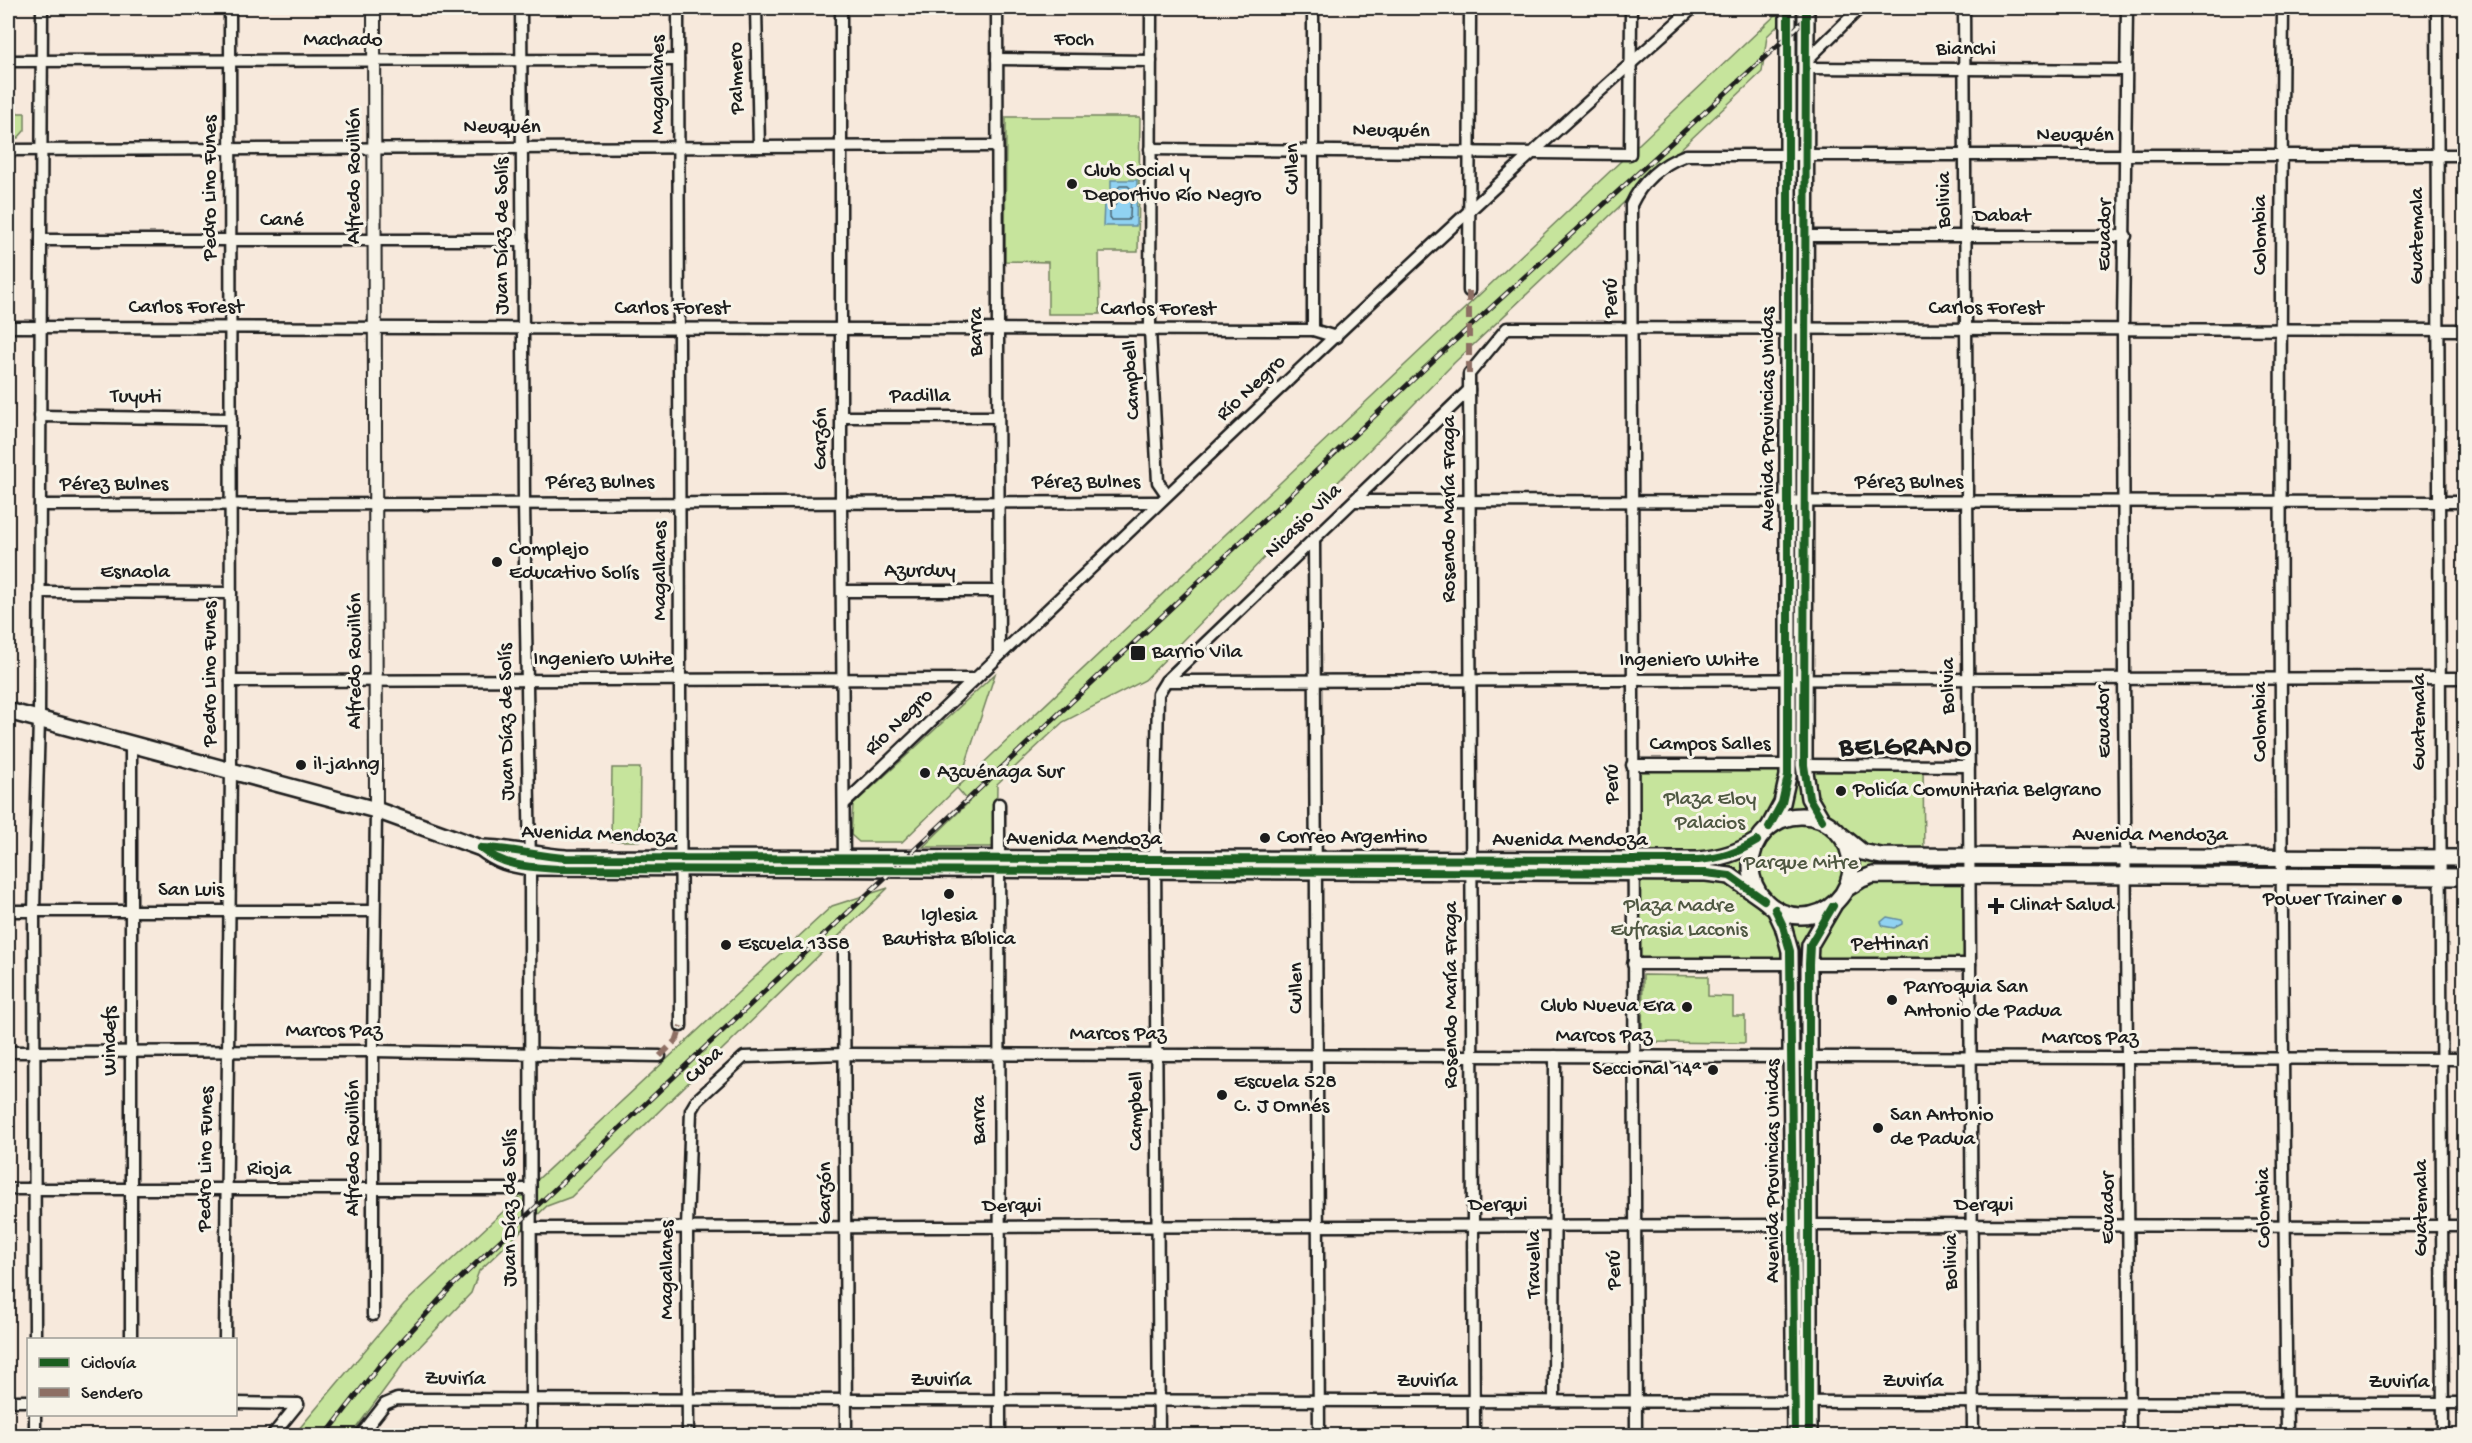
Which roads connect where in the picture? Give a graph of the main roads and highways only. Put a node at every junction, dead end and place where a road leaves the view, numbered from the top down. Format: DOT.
graph roads {
  1 [pos="1788,8"];
  2 [pos="1806,8"];
  3 [pos="8,711"];
  4 [pos="8,718"];
  5 [pos="39,719"];
  6 [pos="1822,820"];
  7 [pos="1768,827"];
  8 [pos="1841,835"];
  9 [pos="1757,841"];
  10 [pos="2464,858"];
  11 [pos="1632,866"];
  12 [pos="2464,877"];
  13 [pos="1846,889"];
  14 [pos="1769,905"];
  15 [pos="1833,906"];
  16 [pos="1802,1401"];
  17 [pos="1795,1436"];
  18 [pos="1809,1436"];
  1 -- 7 [label="main road, Avenida Provincias Unidas"];
  2 -- 6 [label="main road, Avenida Provincias Unidas"];
  3 -- 5 [label="main road"];
  4 -- 5 [label="main road"];
  5 -- 11 [label="main road, Avenida Mendoza"];
  6 -- 7 [label="main road"];
  6 -- 8 [label="main road"];
  7 -- 9 [label="main road"];
  8 -- 10 [label="main road, Avenida Mendoza"];
  8 -- 13 [label="main road"];
  9 -- 11 [label="main road, Avenida Mendoza"];
  9 -- 14 [label="main road"];
  11 -- 14 [label="main road, Avenida Mendoza"];
  12 -- 13 [label="main road, Avenida Mendoza"];
  13 -- 15 [label="main road"];
  14 -- 15 [label="main road"];
  14 -- 16 [label="main road, Avenida Provincias Unidas"];
  15 -- 16 [label="main road, Avenida Provincias Unidas"];
  16 -- 17 [label="main road, Avenida Provincias Unidas"];
  16 -- 18 [label="main road, Avenida Provincias Unidas"];
}
